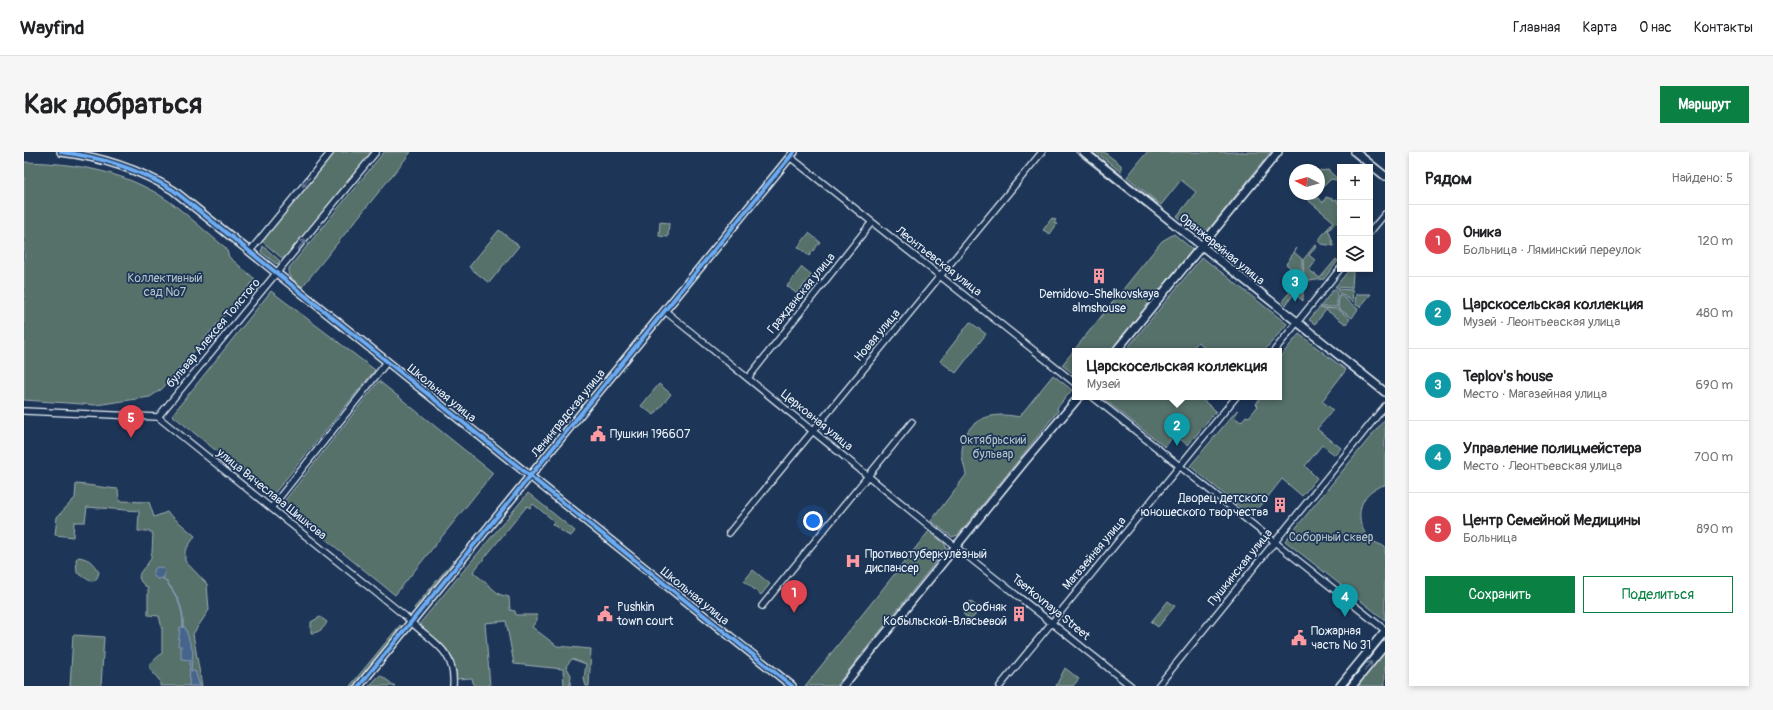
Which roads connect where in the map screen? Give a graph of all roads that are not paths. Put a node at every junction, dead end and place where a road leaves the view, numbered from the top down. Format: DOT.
graph roads {
  1 [pos="61,152"];
  2 [pos="331,152"];
  3 [pos="376,152"];
  4 [pos="1042,152"];
  5 [pos="1084,152"];
  6 [pos="1278,152"];
  7 [pos="1355,152"];
  8 [pos="792,154"];
  9 [pos="1385,176"];
  10 [pos="1385,214"];
  11 [pos="872,222"];
  12 [pos="1373,228"];
  13 [pos="1202,246"];
  14 [pos="250,251"];
  15 [pos="1338,272"];
  16 [pos="277,274"];
  17 [pos="940,276"];
  18 [pos="665,311"];
  19 [pos="1297,322"];
  20 [pos="1118,348"];
  21 [pos="1276,348"];
  22 [pos="387,362"];
  23 [pos="748,378"];
  24 [pos="1072,381"];
  25 [pos="1385,392"];
  26 [pos="1077,400"];
  27 [pos="1097,400"];
  28 [pos="1234,400"];
  29 [pos="1385,406"];
  30 [pos="24,411"];
  31 [pos="158,417"];
  32 [pos="912,422"];
  33 [pos="813,430"];
  34 [pos="1180,466"];
  35 [pos="530,476"];
  36 [pos="869,476"];
  37 [pos="271,508"];
  38 [pos="729,533"];
  39 [pos="1275,542"];
  40 [pos="956,546"];
  41 [pos="762,606"];
  42 [pos="411,622"];
  43 [pos="1052,622"];
  44 [pos="1385,630"];
  45 [pos="1385,645"];
  46 [pos="358,686"];
  47 [pos="453,686"];
  48 [pos="792,686"];
  49 [pos="843,686"];
  50 [pos="1000,686"];
  51 [pos="1131,686"];
  52 [pos="1158,686"];
  53 [pos="1340,686"];
  54 [pos="1352,686"];
  1 -- 14 [label="street, Школьная улица"];
  2 -- 14 [label="street, one-way"];
  16 -- 3 [label="street, бульвар Алексея Толстого, one-way"];
  4 -- 17 [label="street, Новая улица"];
  5 -- 13 [label="street, Оранжерейная улица"];
  6 -- 13 [label="street"];
  7 -- 9 [label="street"];
  8 -- 11 [label="street, Леонтьевская улица"];
  8 -- 18 [label="street, Ленинградская улица"];
  10 -- 12 [label="street"];
  11 -- 17 [label="street, Леонтьевская улица"];
  11 -- 23 [label="street, Гражданская улица"];
  13 -- 19 [label="street, Оранжерейная улица"];
  13 -- 20 [label="street"];
  14 -- 16 [label="street, Школьная улица"];
  15 -- 19 [label="street"];
  16 -- 22 [label="street, Школьная улица"];
  16 -- 31 [label="street, бульвар Алексея Толстого"];
  17 -- 24 [label="street, Леонтьевская улица"];
  17 -- 33 [label="street, Новая улица"];
  18 -- 23 [label="street, Церковная улица"];
  18 -- 35 [label="street, Ленинградская улица"];
  19 -- 21 [label="street"];
  19 -- 25 [label="street, Оранжерейная улица"];
  22 -- 35 [label="street, Школьная улица"];
  22 -- 37 [label="street"];
  23 -- 33 [label="street, Церковная улица"];
  26 -- 40 [label="street"];
  27 -- 34 [label="street"];
  28 -- 34 [label="street, Магазейная улица"];
  29 -- 39 [label="street, Пушкинская улица"];
  30 -- 31 [label="street"];
  31 -- 37 [label="street, улица Вячеслава Шишкова"];
  32 -- 36 [label="street"];
  33 -- 36 [label="street, Церковная улица"];
  33 -- 38 [label="street, Новая улица"];
  34 -- 39 [label="street"];
  34 -- 43 [label="street, Магазейная улица"];
  35 -- 42 [label="street, Ленинградская улица"];
  35 -- 48 [label="street, Школьная улица"];
  36 -- 40 [label="street, Церковная улица"];
  36 -- 41 [label="street"];
  37 -- 42 [label="street, улица Вячеслава Шишкова"];
  39 -- 44 [label="street"];
  39 -- 52 [label="street, Пушкинская улица"];
  40 -- 43 [label="street, Tserkovnaya Street"];
  40 -- 49 [label="street"];
  42 -- 46 [label="street, Ленинградская улица"];
  42 -- 47 [label="street, улица Вячеслава Шишкова"];
  43 -- 50 [label="street, Магазейная улица"];
  43 -- 51 [label="street, Tserkovnaya Street"];
  44 -- 53 [label="street"];
  54 -- 45 [label="street, one-way"];
}
